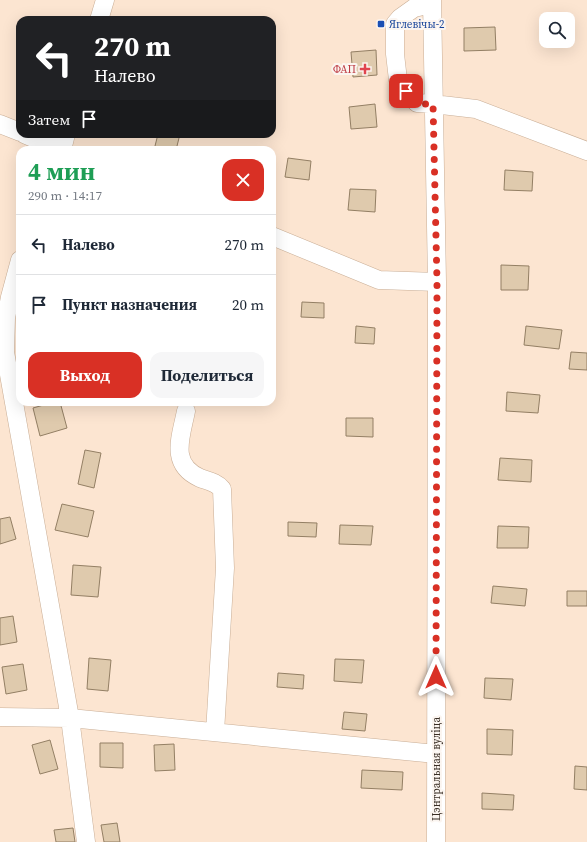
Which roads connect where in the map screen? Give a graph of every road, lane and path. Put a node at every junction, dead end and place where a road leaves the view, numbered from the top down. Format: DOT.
graph roads {
  1 [pos="105,0"];
  2 [pos="432,2"];
  3 [pos="101,16"];
  4 [pos="433,104"];
  5 [pos="0,124"];
  6 [pos="16,130"];
  7 [pos="33,138"];
  8 [pos="50,146"];
  9 [pos="587,151"];
  10 [pos="276,238"];
  11 [pos="16,275"];
  12 [pos="437,282"];
  13 [pos="186,410"];
  14 [pos="0,717"];
  15 [pos="70,718"];
  16 [pos="215,732"];
  17 [pos="436,754"];
  18 [pos="86,842"];
  19 [pos="436,842"];
  1 -- 3 [label="street"];
  2 -- 4 [label="street, Цэнтральная вуліца"];
  2 -- 4 [label="street"];
  4 -- 9 [label="street"];
  4 -- 12 [label="street, Цэнтральная вуліца"];
  5 -- 6 [label="street"];
  7 -- 8 [label="street"];
  10 -- 12 [label="street"];
  11 -- 15 [label="street"];
  12 -- 17 [label="street, Цэнтральная вуліца"];
  13 -- 16 [label="street"];
  14 -- 15 [label="street"];
  15 -- 16 [label="street"];
  15 -- 18 [label="street"];
  16 -- 17 [label="street"];
  17 -- 19 [label="street, Цэнтральная вуліца"];
}
